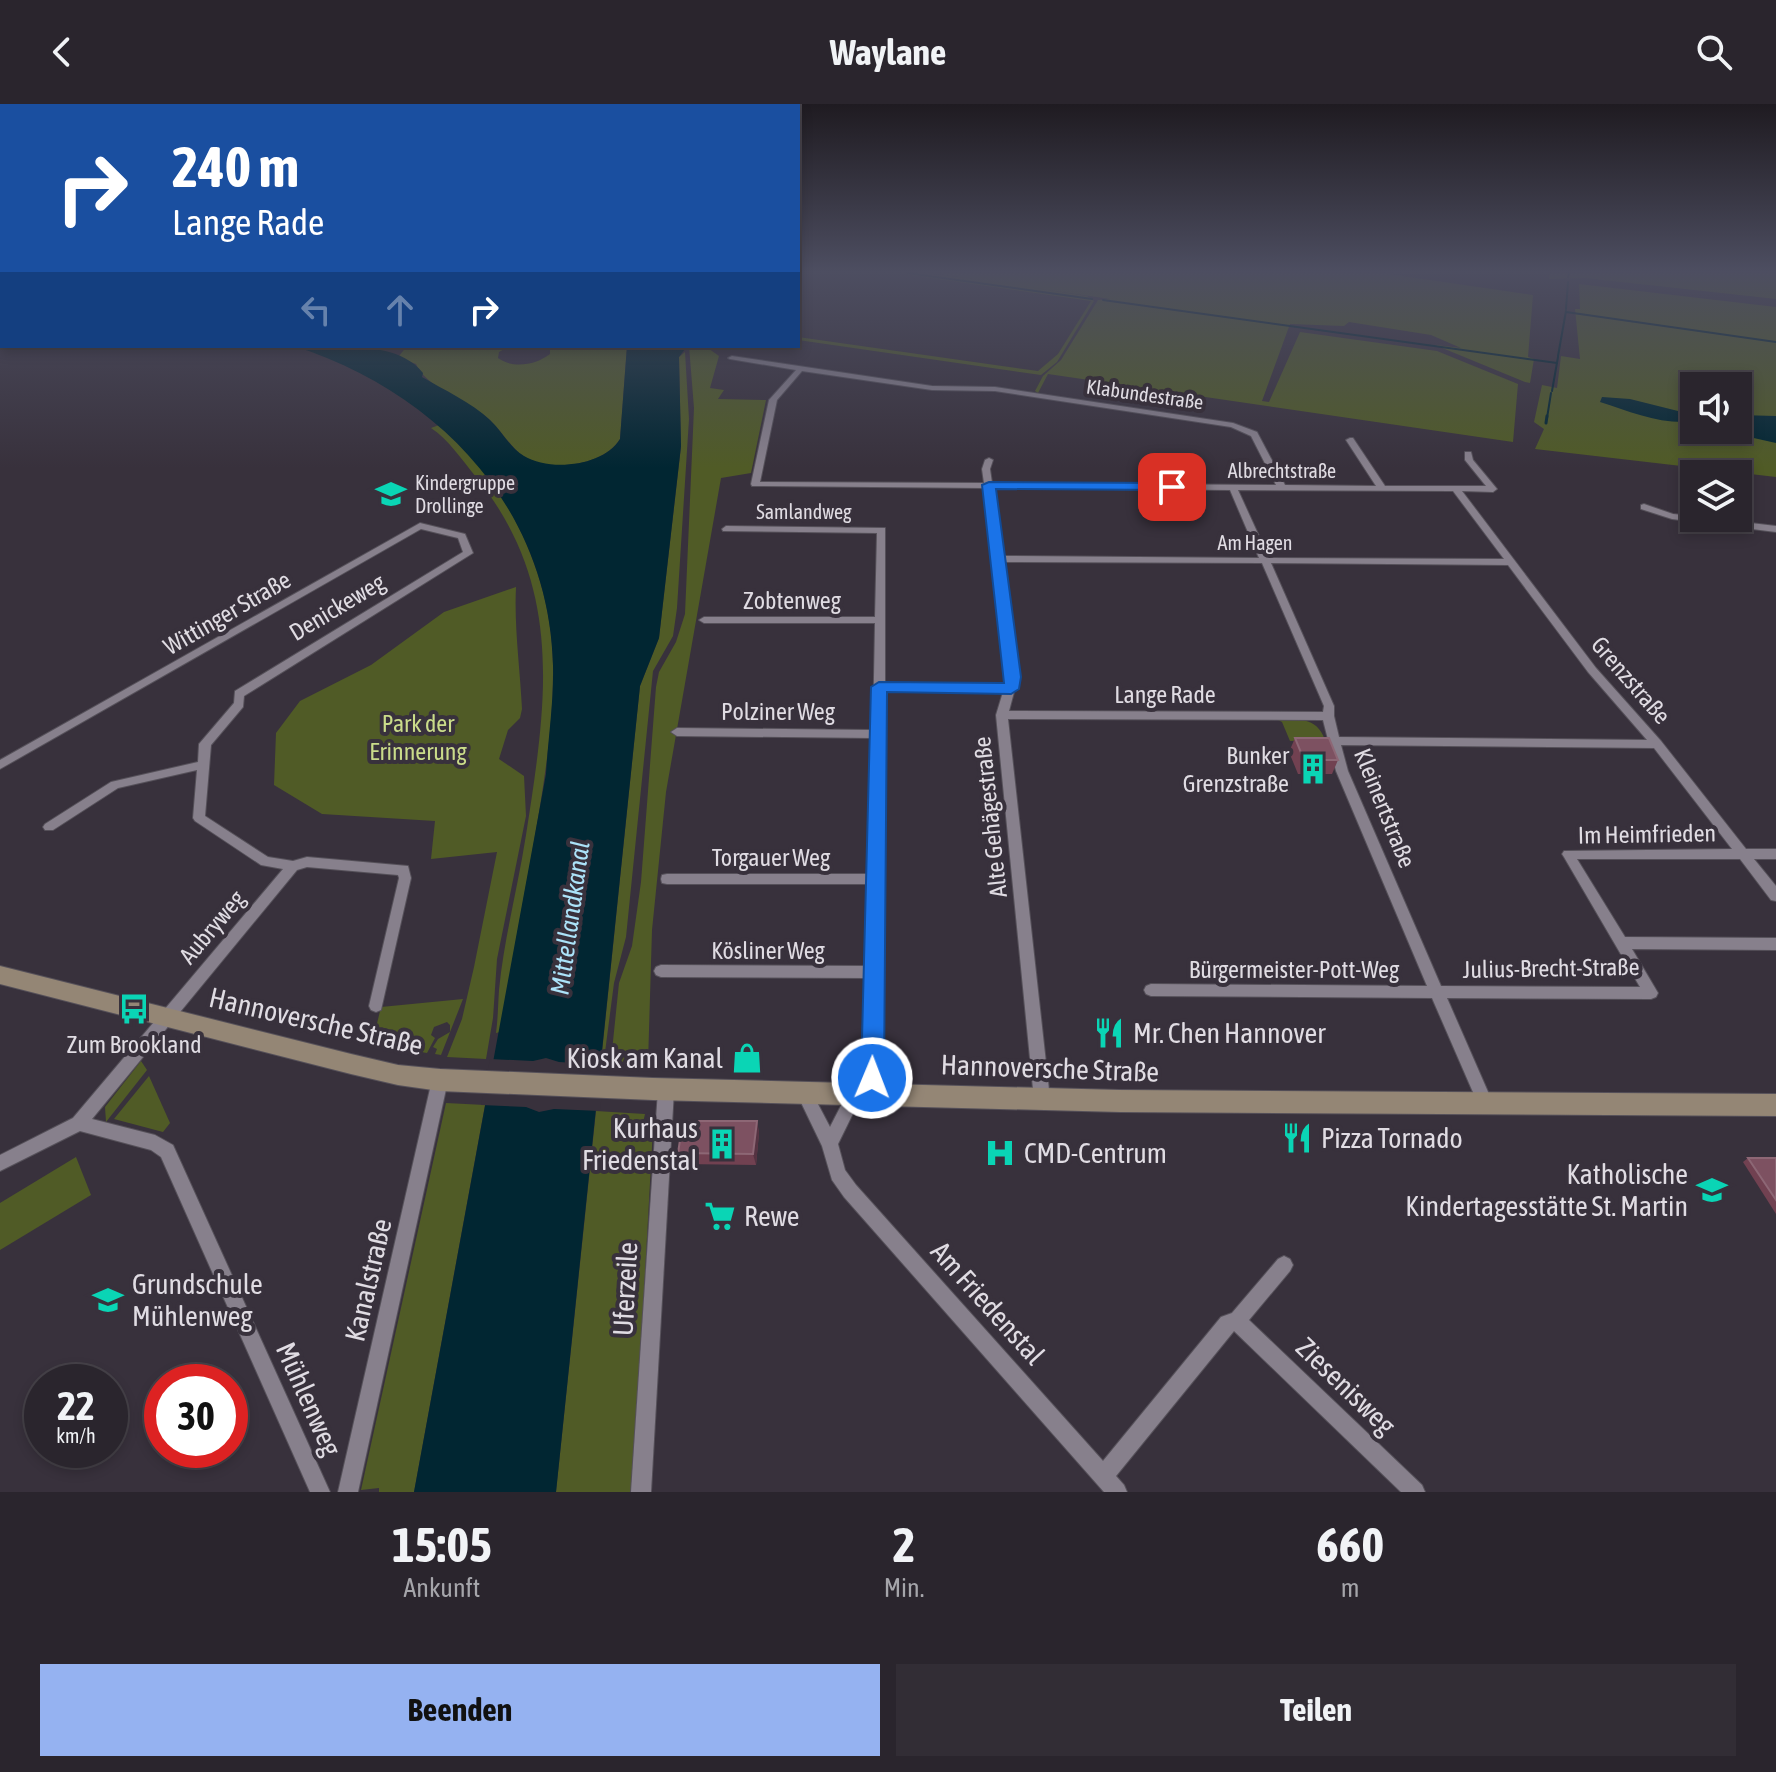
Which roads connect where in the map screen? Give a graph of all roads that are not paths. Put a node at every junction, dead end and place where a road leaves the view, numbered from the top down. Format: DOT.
graph roads {
  1 [pos="732,358"];
  2 [pos="800,369"];
  3 [pos="1350,440"];
  4 [pos="1468,454"];
  5 [pos="989,460"];
  6 [pos="989,485"];
  7 [pos="1233,487"];
  8 [pos="1282,488"];
  9 [pos="1382,488"];
  10 [pos="1456,489"];
  11 [pos="1644,507"];
  12 [pos="726,529"];
  13 [pos="1776,529"];
  14 [pos="468,553"];
  15 [pos="998,559"];
  16 [pos="1265,560"];
  17 [pos="1511,562"];
  18 [pos="704,620"];
  19 [pos="880,620"];
  20 [pos="879,687"];
  21 [pos="1011,689"];
  22 [pos="1002,715"];
  23 [pos="1328,716"];
  24 [pos="677,732"];
  25 [pos="878,734"];
  26 [pos="1334,741"];
  27 [pos="1657,744"];
  28 [pos="0,765"];
  29 [pos="203,765"];
  30 [pos="49,827"];
  31 [pos="1744,854"];
  32 [pos="1776,854"];
  33 [pos="293,866"];
  34 [pos="667,879"];
  35 [pos="876,879"];
  36 [pos="1776,896"];
  37 [pos="1621,943"];
  38 [pos="1776,944"];
  39 [pos="661,971"];
  40 [pos="874,972"];
  41 [pos="0,975"];
  42 [pos="1151,990"];
  43 [pos="1437,991"];
  44 [pos="376,1006"];
  45 [pos="166,1017"];
  46 [pos="452,1080"];
  47 [pos="666,1090"];
  48 [pos="804,1092"];
  49 [pos="864,1093"];
  50 [pos="1042,1099"];
  51 [pos="1484,1101"];
  52 [pos="1776,1105"];
  53 [pos="79,1123"];
  54 [pos="830,1144"];
  55 [pos="0,1163"];
  56 [pos="1284,1265"];
  57 [pos="1237,1321"];
  58 [pos="1103,1477"];
  59 [pos="320,1492"];
  60 [pos="348,1492"];
  61 [pos="641,1492"];
  62 [pos="1117,1492"];
  63 [pos="1415,1492"];
  1 -- 2 [label="street, Klabundestraße"];
  2 -- 6 [label="street, Albrechtstraße"];
  2 -- 8 [label="street, Klabundestraße"];
  3 -- 9 [label="street, Albrechtstraße"];
  4 -- 10 [label="street, Albrechtstraße"];
  5 -- 6 [label="street"];
  6 -- 7 [label="street, Albrechtstraße"];
  6 -- 15 [label="street, Alte Gehägestraße"];
  7 -- 8 [label="street, Albrechtstraße"];
  7 -- 16 [label="street, Kleinertstraße"];
  8 -- 9 [label="street, Albrechtstraße"];
  9 -- 10 [label="street, Albrechtstraße"];
  10 -- 17 [label="street, Grenzstraße"];
  11 -- 13 [label="street"];
  12 -- 19 [label="street, Samlandweg"];
  14 -- 28 [label="street, Wittinger Straße"];
  14 -- 29 [label="street, Denickeweg"];
  15 -- 16 [label="street, Am Hagen"];
  15 -- 21 [label="street, Alte Gehägestraße"];
  16 -- 17 [label="street, Am Hagen"];
  16 -- 23 [label="street, Kleinertstraße"];
  17 -- 27 [label="street, Grenzstraße"];
  18 -- 19 [label="street, Zobtenweg"];
  19 -- 20 [label="street"];
  20 -- 21 [label="street"];
  20 -- 25 [label="street"];
  21 -- 22 [label="street, Alte Gehägestraße"];
  22 -- 23 [label="street, Lange Rade"];
  22 -- 50 [label="street, Alte Gehägestraße"];
  23 -- 26 [label="street, Kleinertstraße"];
  24 -- 25 [label="street, Polziner Weg"];
  25 -- 35 [label="street"];
  26 -- 27 [label="street"];
  26 -- 43 [label="street, Kleinertstraße"];
  27 -- 31 [label="street, Grenzstraße"];
  29 -- 30 [label="street"];
  29 -- 33 [label="street, Denickeweg"];
  31 -- 32 [label="street, Im Heimfrieden"];
  31 -- 36 [label="street, Grenzstraße"];
  31 -- 37 [label="street, Im Heimfrieden"];
  33 -- 44 [label="street"];
  33 -- 45 [label="street, Aubryweg"];
  34 -- 35 [label="street, Torgauer Weg"];
  35 -- 40 [label="street"];
  37 -- 38 [label="street, Julius-Brecht-Straße"];
  37 -- 43 [label="street, Julius-Brecht-Straße"];
  39 -- 40 [label="street, Kösliner Weg"];
  40 -- 49 [label="street"];
  41 -- 45 [label="main road, Hannoversche Straße"];
  42 -- 43 [label="street, Bürgermeister-Pott-Weg"];
  43 -- 51 [label="street, Kleinertstraße"];
  45 -- 46 [label="main road, Hannoversche Straße"];
  45 -- 53 [label="street"];
  46 -- 47 [label="main road, Hannoversche Straße"];
  46 -- 60 [label="street, Kanalstraße"];
  47 -- 48 [label="main road, Hannoversche Straße"];
  47 -- 61 [label="street, Uferzeile"];
  48 -- 49 [label="main road, Hannoversche Straße"];
  48 -- 54 [label="street, Am Friedenstal"];
  49 -- 50 [label="main road, Hannoversche Straße"];
  49 -- 54 [label="street"];
  50 -- 51 [label="main road, Hannoversche Straße"];
  51 -- 52 [label="main road, Hannoversche Straße"];
  53 -- 55 [label="street"];
  53 -- 59 [label="street, Mühlenweg"];
  54 -- 58 [label="street, Am Friedenstal"];
  56 -- 57 [label="street"];
  57 -- 58 [label="street"];
  57 -- 63 [label="street, Ziesenisweg"];
  58 -- 62 [label="street, Am Friedenstal"];
}
